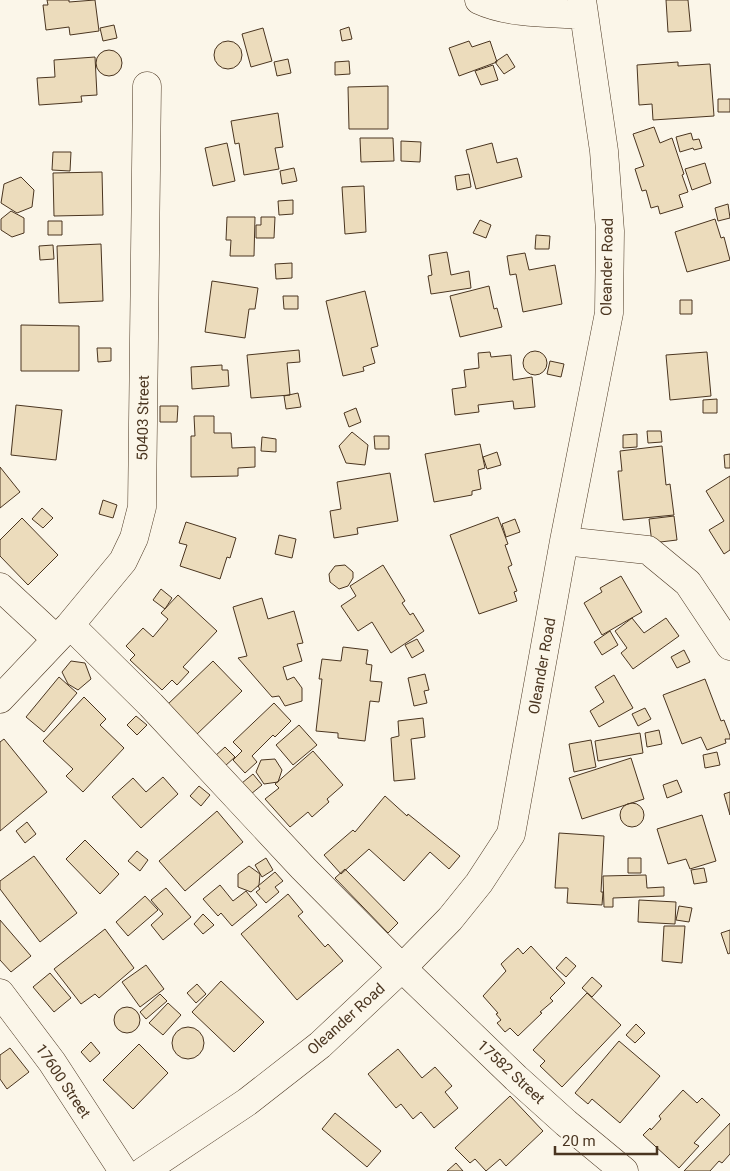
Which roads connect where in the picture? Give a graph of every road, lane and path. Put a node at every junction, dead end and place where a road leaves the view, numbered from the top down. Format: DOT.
graph roads {
  1 [pos="478,0"];
  2 [pos="583,7"];
  3 [pos="148,86"];
  4 [pos="564,541"];
  5 [pos="0,587"];
  6 [pos="63,632"];
  7 [pos="730,646"];
  8 [pos="0,699"];
  9 [pos="402,968"];
  10 [pos="0,994"];
  11 [pos="123,1171"];
  12 [pos="144,1171"];
  13 [pos="624,1171"];
  1 -- 2 [label="street"];
  2 -- 4 [label="street, Oleander Road"];
  3 -- 6 [label="street, 50403 Street"];
  4 -- 7 [label="street"];
  4 -- 9 [label="street, Oleander Road"];
  5 -- 6 [label="street, 17582 Street"];
  6 -- 8 [label="street, 50403 Street"];
  6 -- 9 [label="street, 17582 Street"];
  9 -- 12 [label="street, Oleander Road"];
  9 -- 13 [label="street, 17582 Street"];
  10 -- 11 [label="street, 17600 Street"];
}
